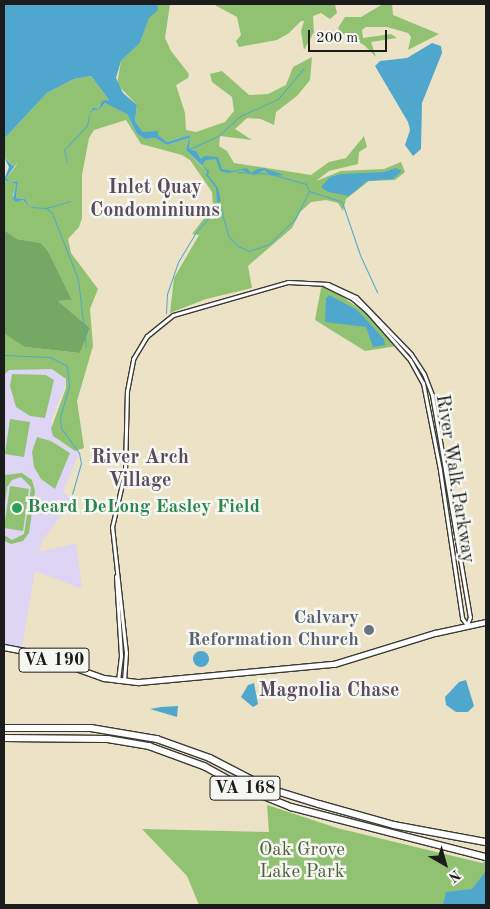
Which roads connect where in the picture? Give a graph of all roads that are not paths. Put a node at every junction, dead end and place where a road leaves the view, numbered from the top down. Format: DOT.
graph roads {
  1 [pos="322,284"];
  2 [pos="116,575"];
  3 [pos="486,622"];
  4 [pos="467,625"];
  5 [pos="4,647"];
  6 [pos="118,681"];
  7 [pos="124,682"];
  8 [pos="4,728"];
  9 [pos="4,738"];
  10 [pos="486,842"];
  11 [pos="486,856"];
  1 -- 2 [label="street, River Walk Parkway"];
  1 -- 4 [label="street, River Walk Parkway"];
  1 -- 4 [label="street, River Walk Parkway"];
  2 -- 6 [label="street, River Walk Parkway"];
  2 -- 7 [label="street, River Walk Parkway"];
  3 -- 4 [label="main road, VA 190"];
  4 -- 7 [label="main road, VA 190"];
  5 -- 6 [label="main road, VA 190"];
  6 -- 7 [label="main road, VA 190"];
  8 -- 10 [label="highway, VA 168"];
  9 -- 11 [label="highway, VA 168"];
}
